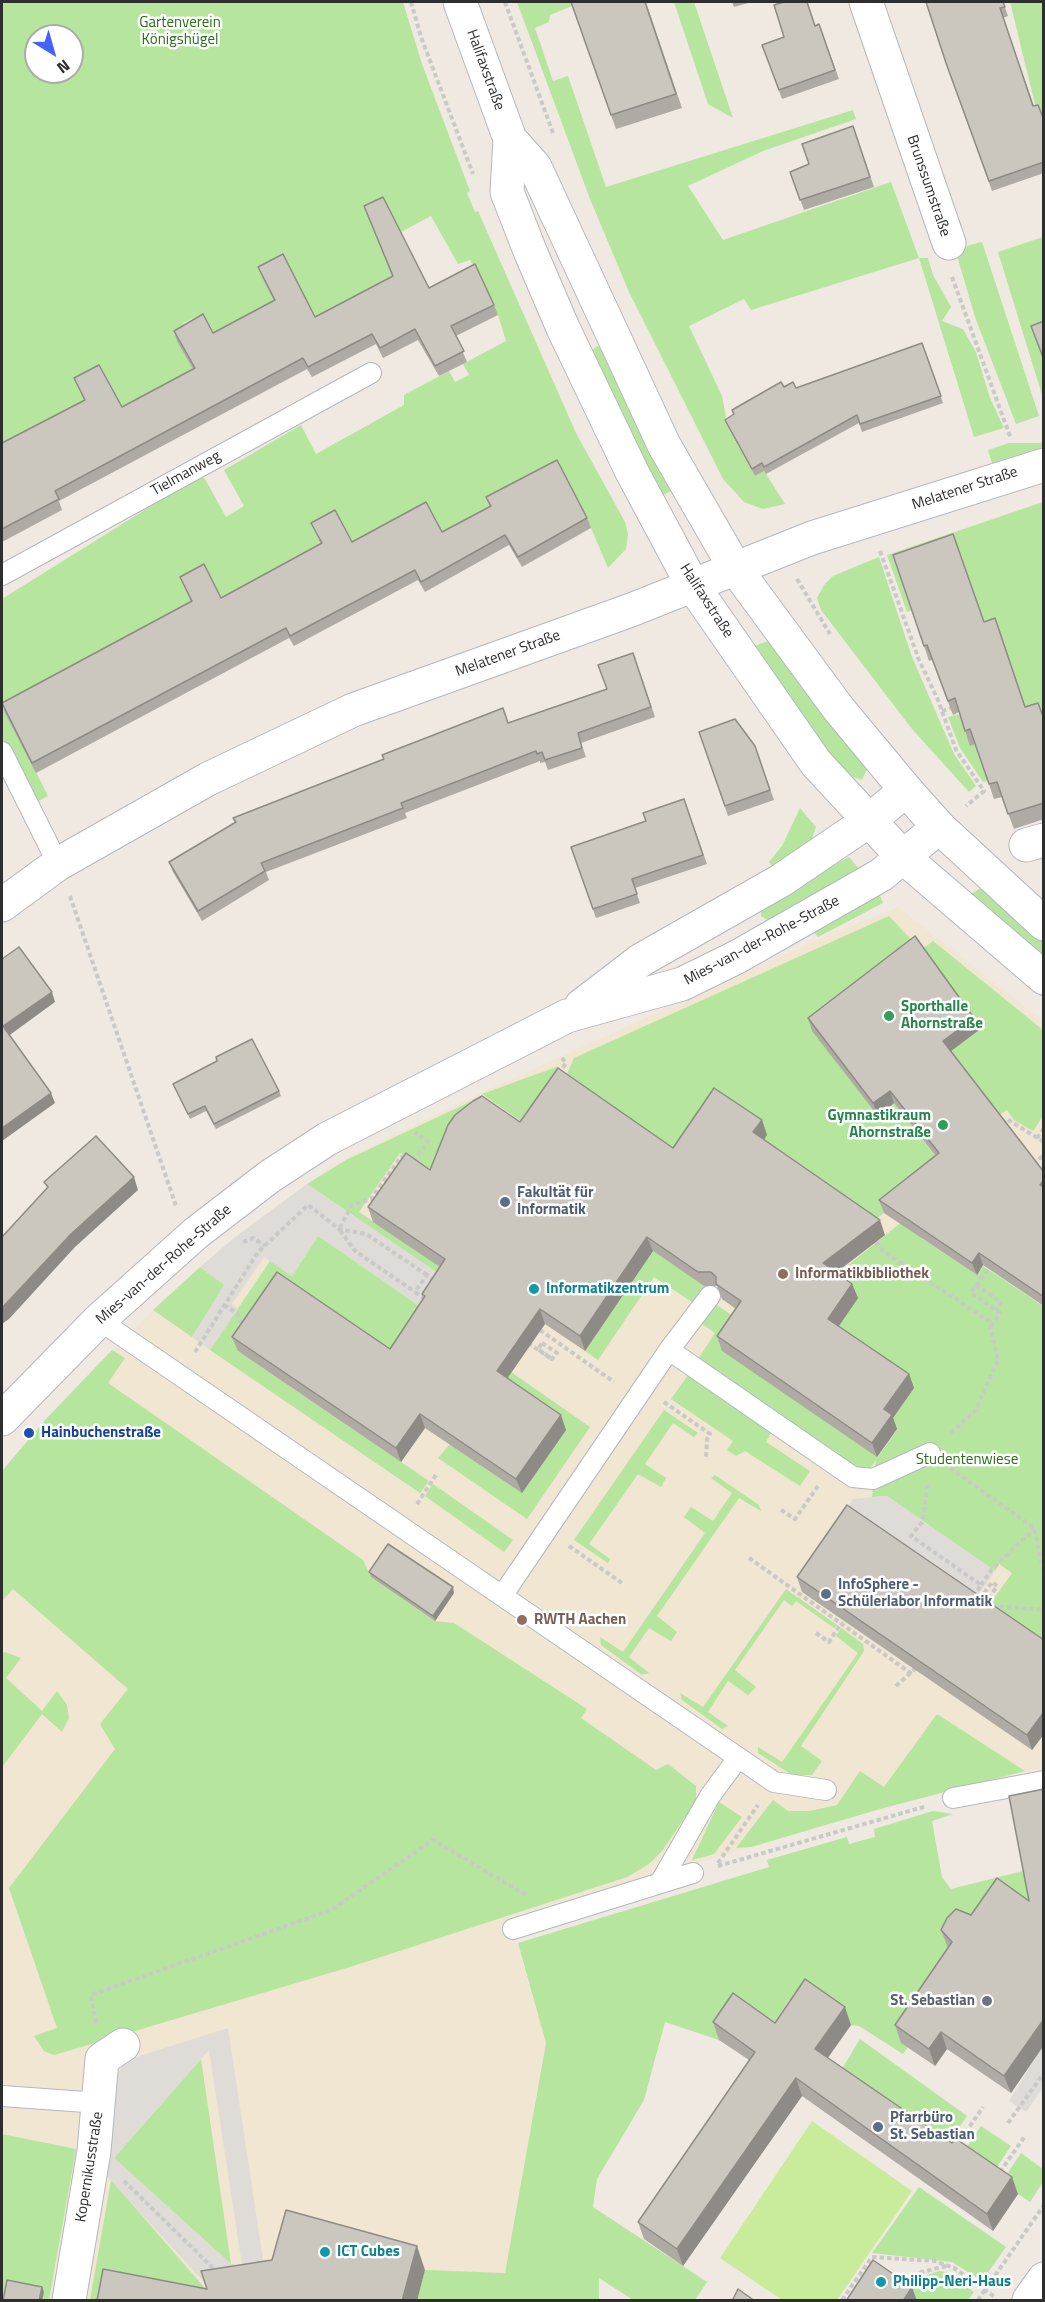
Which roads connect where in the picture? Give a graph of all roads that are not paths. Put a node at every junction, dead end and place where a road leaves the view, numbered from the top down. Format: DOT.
graph roads {
  1 [pos="460,2"];
  2 [pos="866,2"];
  3 [pos="510,139"];
  4 [pos="949,243"];
  5 [pos="371,373"];
  6 [pos="1033,468"];
  7 [pos="735,568"];
  8 [pos="2,575"];
  9 [pos="693,586"];
  10 [pos="2,752"];
  11 [pos="906,790"];
  12 [pos="870,820"];
  13 [pos="939,827"];
  14 [pos="903,857"];
  15 [pos="58,864"];
  16 [pos="2,905"];
  17 [pos="1044,924"];
  18 [pos="1044,978"];
  19 [pos="554,1022"];
  20 [pos="710,1296"];
  21 [pos="99,1320"];
  22 [pos="669,1350"];
  23 [pos="2,1419"];
  24 [pos="930,1453"];
  25 [pos="502,1596"];
  26 [pos="738,1758"];
  27 [pos="1044,1781"];
  28 [pos="826,1790"];
  29 [pos="953,1798"];
  30 [pos="693,1873"];
  31 [pos="660,1883"];
  32 [pos="513,1929"];
  33 [pos="113,2052"];
  34 [pos="2,2096"];
  35 [pos="100,2103"];
  36 [pos="1044,2279"];
  37 [pos="69,2301"];
  38 [pos="1029,2301"];
  1 -- 3 [label="street, Halifaxstraße"];
  2 -- 4 [label="street, Brunssumstraße"];
  3 -- 7 [label="street, Halifaxstraße"];
  3 -- 9 [label="street, Halifaxstraße"];
  5 -- 8 [label="lane, Tielmanweg"];
  6 -- 7 [label="street, Melatener Straße"];
  7 -- 9 [label="street, Melatener Straße"];
  7 -- 11 [label="street, Halifaxstraße"];
  9 -- 12 [label="street, Halifaxstraße"];
  9 -- 15 [label="street, Melatener Straße"];
  10 -- 15 [label="lane"];
  11 -- 12 [label="street, Mies-van-der-Rohe-Straße"];
  11 -- 13 [label="street, Halifaxstraße"];
  12 -- 14 [label="street, Halifaxstraße"];
  12 -- 19 [label="street, Mies-van-der-Rohe-Straße"];
  13 -- 14 [label="street, Mies-van-der-Rohe-Straße"];
  13 -- 17 [label="street, Halifaxstraße"];
  14 -- 18 [label="street, Halifaxstraße"];
  14 -- 19 [label="street, Mies-van-der-Rohe-Straße"];
  15 -- 16 [label="street, Melatener Straße"];
  19 -- 21 [label="street, Mies-van-der-Rohe-Straße"];
  20 -- 22 [label="lane"];
  21 -- 23 [label="street, Mies-van-der-Rohe-Straße"];
  21 -- 25 [label="lane"];
  22 -- 24 [label="lane"];
  22 -- 25 [label="lane"];
  25 -- 26 [label="lane"];
  26 -- 28 [label="lane"];
  26 -- 31 [label="lane"];
  27 -- 29 [label="lane"];
  30 -- 31 [label="lane"];
  31 -- 32 [label="lane"];
  33 -- 35 [label="street, Kopernikusstraße"];
  34 -- 35 [label="lane"];
  35 -- 37 [label="street, Kopernikusstraße"];
  36 -- 38 [label="street"];
}
